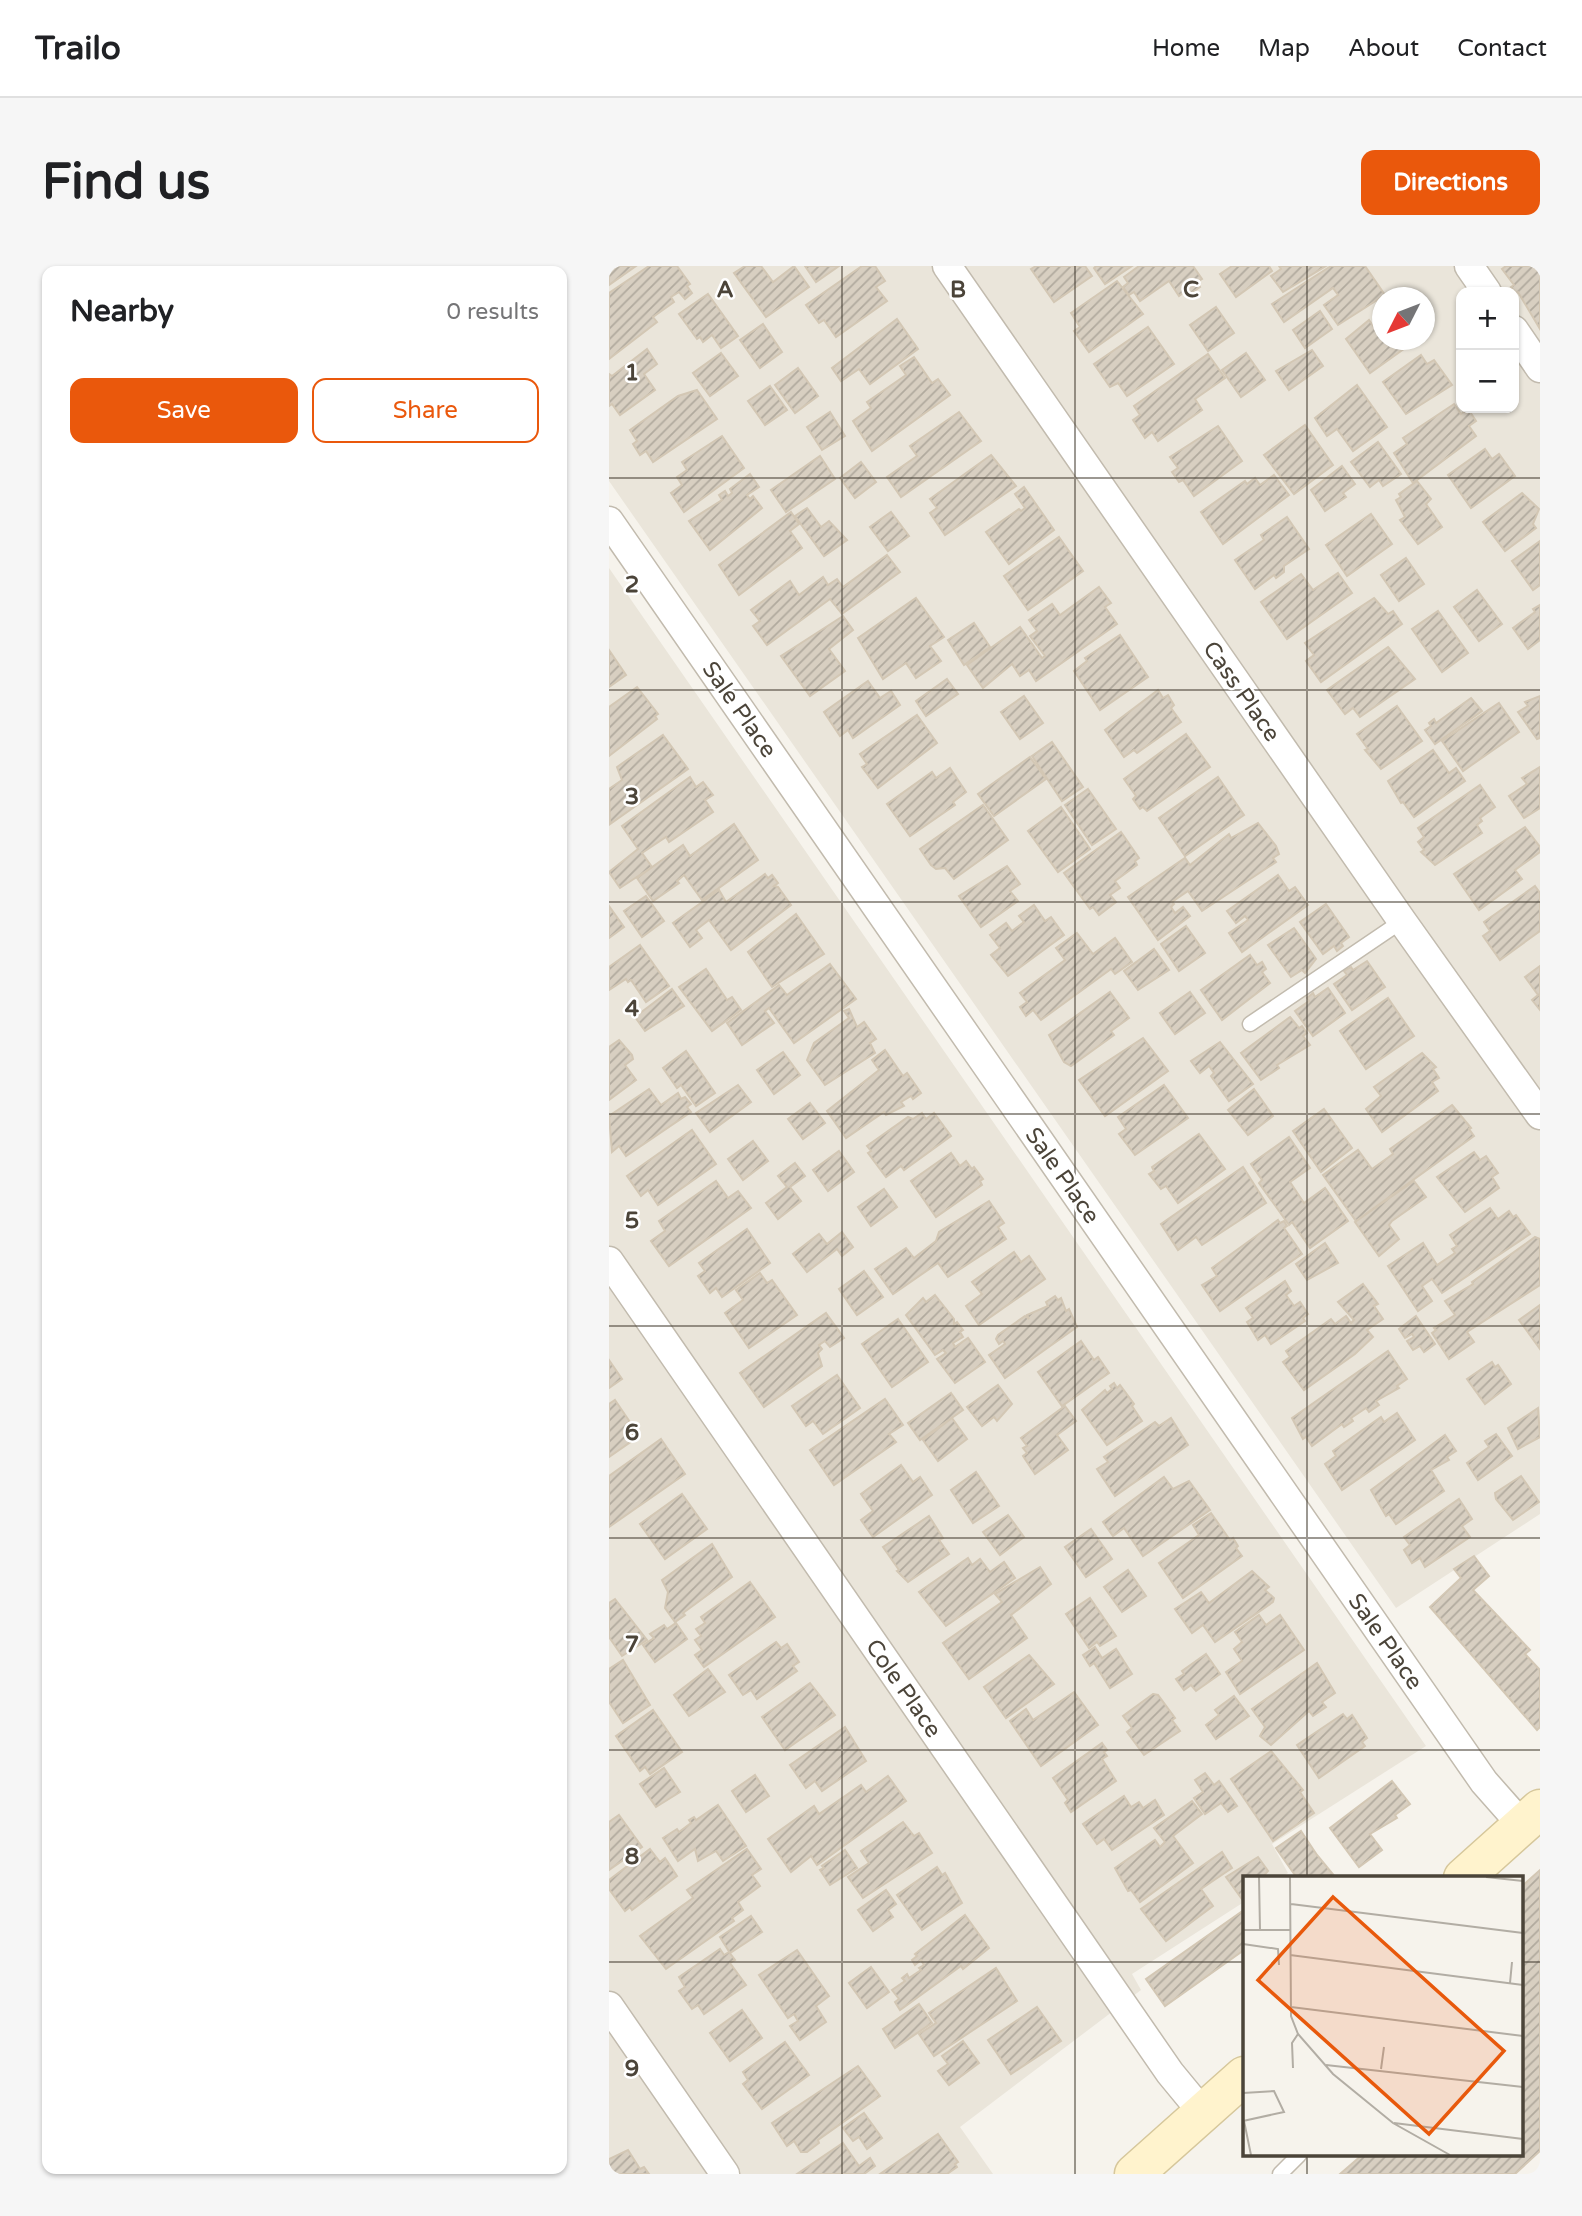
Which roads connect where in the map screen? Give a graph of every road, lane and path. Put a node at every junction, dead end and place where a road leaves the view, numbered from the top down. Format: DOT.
graph roads {
  1 [pos="947,266"];
  2 [pos="1469,266"];
  3 [pos="1484,287"];
  4 [pos="1519,337"];
  5 [pos="1540,368"];
  6 [pos="609,521"];
  7 [pos="1402,921"];
  8 [pos="1250,1024"];
  9 [pos="1540,1115"];
  10 [pos="609,1261"];
  11 [pos="1531,1817"];
  12 [pos="1465,1876"];
  13 [pos="609,2006"];
  14 [pos="1243,2077"];
  15 [pos="1203,2113"];
  16 [pos="1298,2156"];
  17 [pos="726,2174"];
  18 [pos="1134,2174"];
  19 [pos="1280,2174"];
  1 -- 7 [label="street, Cass Place"];
  2 -- 3 [label="street"];
  4 -- 5 [label="street"];
  6 -- 11 [label="street, Sale Place"];
  7 -- 8 [label="lane"];
  7 -- 9 [label="street, Cass Place"];
  10 -- 15 [label="street, Cole Place"];
  11 -- 12 [label="main road"];
  13 -- 17 [label="street"];
  14 -- 15 [label="main road"];
  15 -- 18 [label="main road"];
  16 -- 19 [label="lane"];
}
